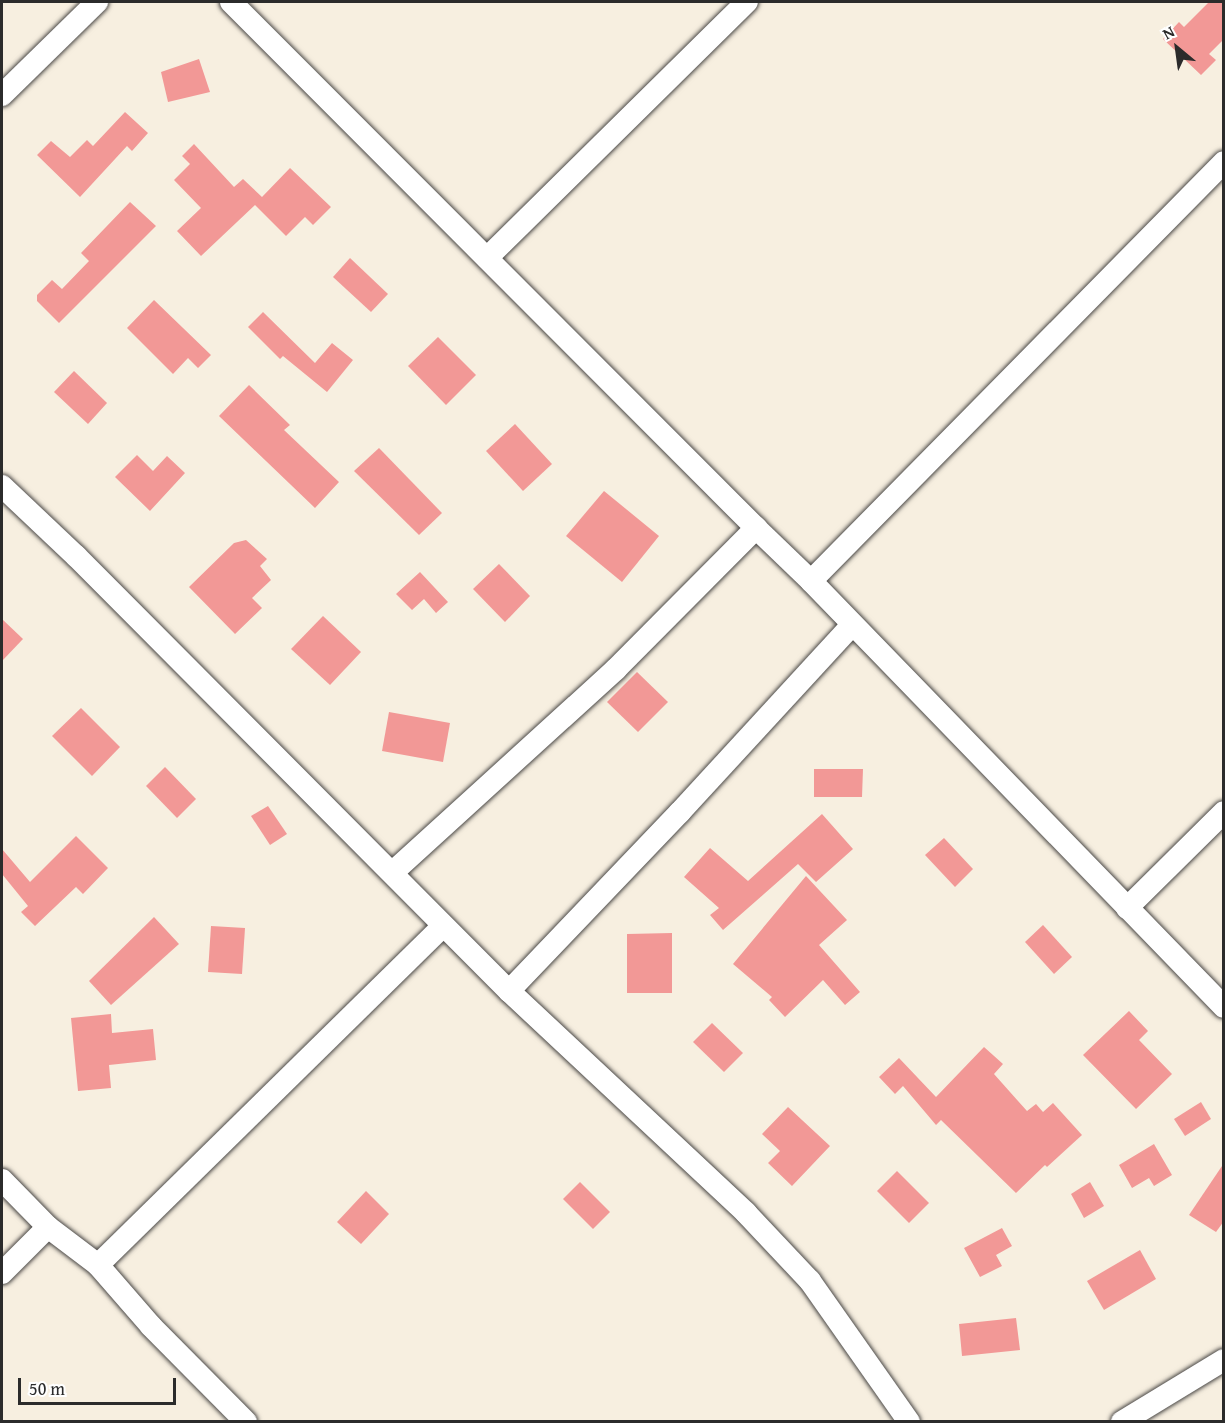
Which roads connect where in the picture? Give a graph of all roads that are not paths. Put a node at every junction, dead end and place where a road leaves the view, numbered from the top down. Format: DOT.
graph roads {
  1 [pos="97,2"];
  2 [pos="231,2"];
  3 [pos="747,2"];
  4 [pos="2,96"];
  5 [pos="1224,162"];
  6 [pos="488,258"];
  7 [pos="2,486"];
  8 [pos="756,528"];
  9 [pos="811,581"];
  10 [pos="852,626"];
  11 [pos="1224,812"];
  12 [pos="393,872"];
  13 [pos="1127,908"];
  14 [pos="443,926"];
  15 [pos="509,991"];
  16 [pos="1224,1007"];
  17 [pos="2,1180"];
  18 [pos="48,1227"];
  19 [pos="98,1265"];
  20 [pos="2,1273"];
  21 [pos="1222,1365"];
  22 [pos="246,1422"];
  23 [pos="909,1422"];
  24 [pos="1122,1422"];
  1 -- 4 [label="street"];
  2 -- 6 [label="street"];
  3 -- 6 [label="street"];
  5 -- 9 [label="street"];
  6 -- 8 [label="street"];
  7 -- 12 [label="street"];
  8 -- 9 [label="street"];
  8 -- 12 [label="street"];
  9 -- 10 [label="street"];
  10 -- 13 [label="street"];
  10 -- 15 [label="street"];
  11 -- 13 [label="street"];
  12 -- 14 [label="street"];
  13 -- 16 [label="street"];
  14 -- 15 [label="street"];
  14 -- 19 [label="street"];
  15 -- 23 [label="street"];
  17 -- 18 [label="street"];
  18 -- 19 [label="street"];
  18 -- 20 [label="street"];
  19 -- 22 [label="street"];
  21 -- 24 [label="street"];
}
